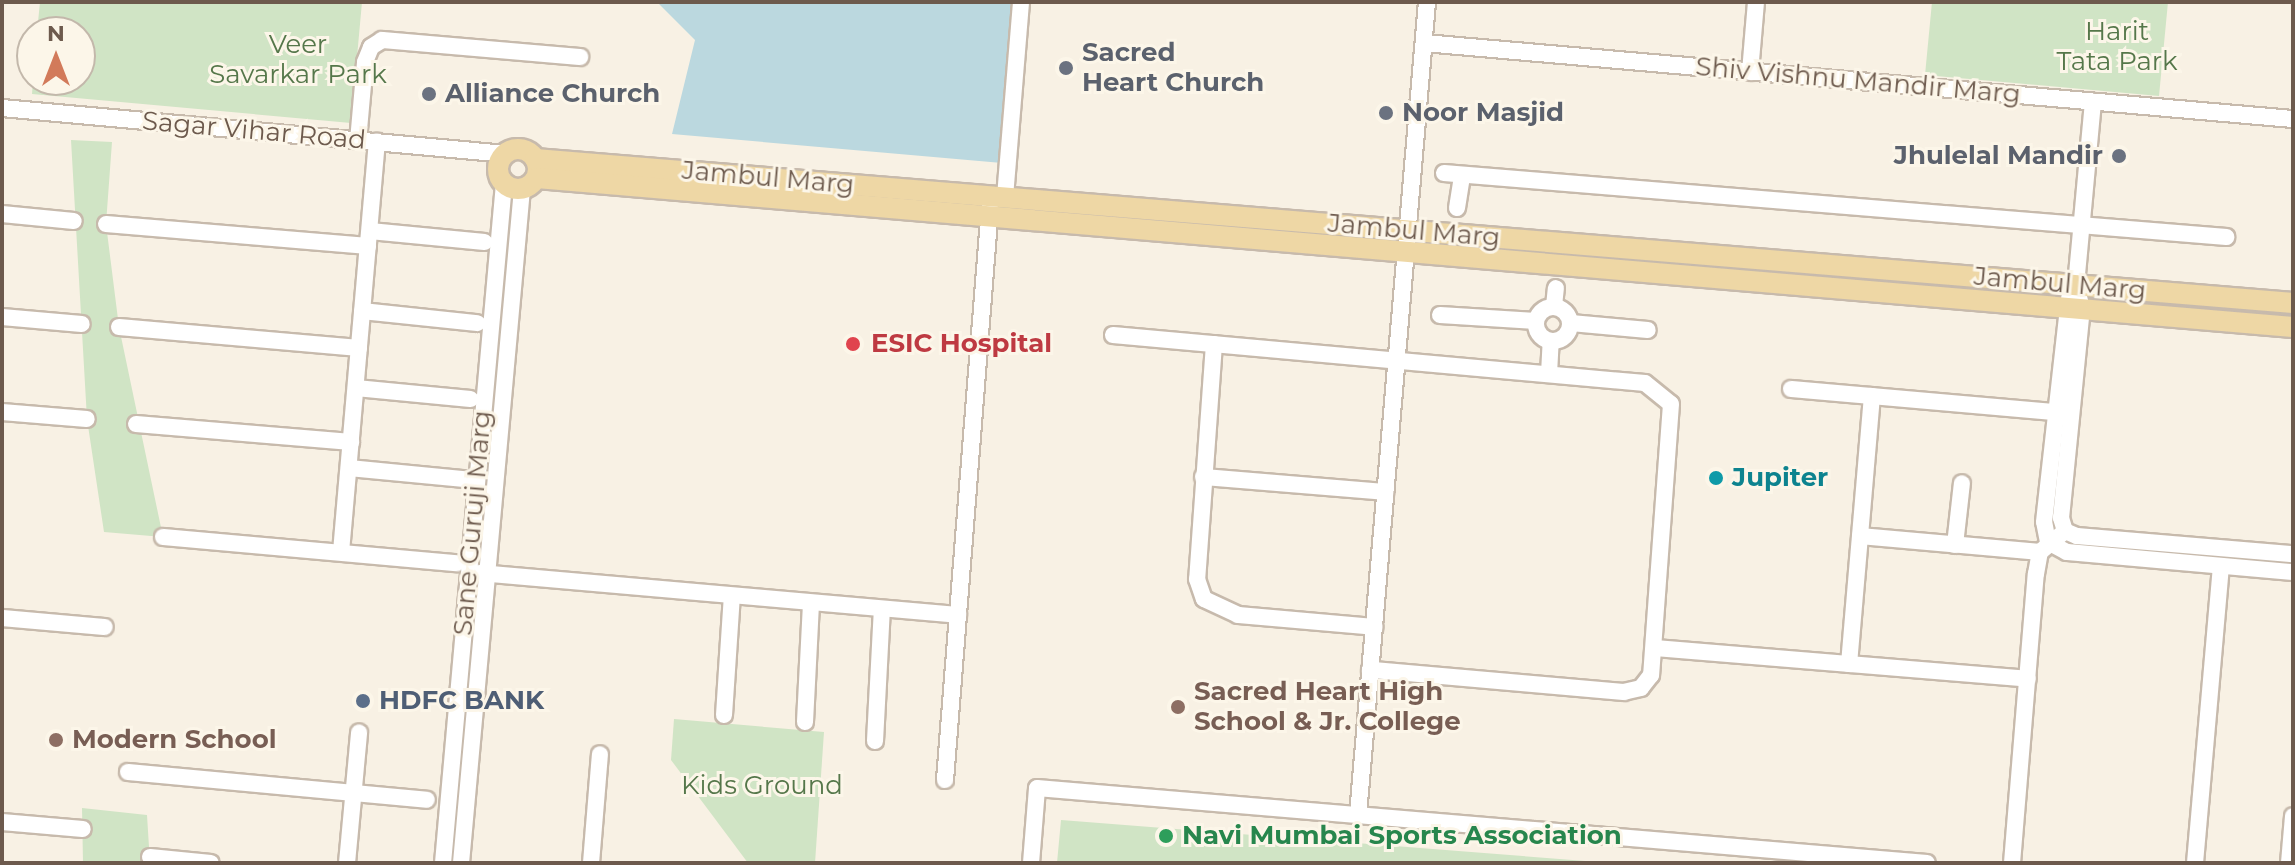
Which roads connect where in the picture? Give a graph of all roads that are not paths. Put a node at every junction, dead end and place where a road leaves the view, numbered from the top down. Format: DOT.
graph roads {
  1 [pos="1021,2"];
  2 [pos="1427,2"];
  3 [pos="1756,2"];
  4 [pos="1424,43"];
  5 [pos="580,57"];
  6 [pos="1750,72"];
  7 [pos="2093,102"];
  8 [pos="2,108"];
  9 [pos="2293,119"];
  10 [pos="358,141"];
  11 [pos="377,142"];
  12 [pos="517,172"];
  13 [pos="1444,173"];
  14 [pos="1462,178"];
  15 [pos="996,203"];
  16 [pos="1457,208"];
  17 [pos="2,214"];
  18 [pos="74,221"];
  19 [pos="2082,223"];
  20 [pos="106,224"];
  21 [pos="1408,230"];
  22 [pos="2226,237"];
  23 [pos="369,239"];
  24 [pos="484,242"];
  25 [pos="1406,252"];
  26 [pos="2076,285"];
  27 [pos="1556,288"];
  28 [pos="2293,303"];
  29 [pos="1554,306"];
  30 [pos="2073,309"];
  31 [pos="362,311"];
  32 [pos="1440,315"];
  33 [pos="2,317"];
  34 [pos="1536,321"];
  35 [pos="477,323"];
  36 [pos="1571,323"];
  37 [pos="82,324"];
  38 [pos="119,327"];
  39 [pos="2293,327"];
  40 [pos="1648,330"];
  41 [pos="1113,335"];
  42 [pos="1551,341"];
  43 [pos="1214,344"];
  44 [pos="359,348"];
  45 [pos="1397,360"];
  46 [pos="1549,374"];
  47 [pos="356,388"];
  48 [pos="1791,389"];
  49 [pos="1872,396"];
  50 [pos="470,399"];
  51 [pos="2,412"];
  52 [pos="2054,412"];
  53 [pos="87,419"];
  54 [pos="136,424"];
  55 [pos="351,442"];
  56 [pos="349,468"];
  57 [pos="1203,477"];
  58 [pos="464,479"];
  59 [pos="1962,483"];
  60 [pos="1385,492"];
  61 [pos="2065,531"];
  62 [pos="1860,536"];
  63 [pos="163,537"];
  64 [pos="1955,545"];
  65 [pos="2044,547"];
  66 [pos="341,552"];
  67 [pos="2293,554"];
  68 [pos="2241,559"];
  69 [pos="2221,566"];
  70 [pos="463,568"];
  71 [pos="2293,572"];
  72 [pos="487,574"];
  73 [pos="732,596"];
  74 [pos="811,603"];
  75 [pos="882,609"];
  76 [pos="958,615"];
  77 [pos="2,618"];
  78 [pos="105,627"];
  79 [pos="1374,627"];
  80 [pos="1654,648"];
  81 [pos="1849,664"];
  82 [pos="1370,670"];
  83 [pos="2028,679"];
  84 [pos="724,715"];
  85 [pos="805,722"];
  86 [pos="359,733"];
  87 [pos="875,741"];
  88 [pos="600,754"];
  89 [pos="128,772"];
  90 [pos="945,780"];
  91 [pos="353,793"];
  92 [pos="427,800"];
  93 [pos="1358,815"];
  94 [pos="2293,816"];
  95 [pos="2,822"];
  96 [pos="83,829"];
  97 [pos="150,857"];
  98 [pos="211,863"];
  99 [pos="347,863"];
  100 [pos="443,863"];
  101 [pos="461,863"];
  102 [pos="591,863"];
  103 [pos="1031,863"];
  104 [pos="1927,863"];
  105 [pos="2012,863"];
  106 [pos="2195,863"];
  107 [pos="2289,863"];
  1 -- 15 [label="street"];
  2 -- 4 [label="street"];
  3 -- 6 [label="street"];
  4 -- 6 [label="street, Shiv Vishnu Mandir Marg"];
  4 -- 21 [label="street"];
  5 -- 10 [label="street"];
  6 -- 7 [label="street, Shiv Vishnu Mandir Marg"];
  7 -- 9 [label="street, Shiv Vishnu Mandir Marg"];
  7 -- 19 [label="street"];
  8 -- 10 [label="street, Sagar Vihar Road"];
  10 -- 11 [label="street, Sagar Vihar Road"];
  11 -- 12 [label="street, Sagar Vihar Road"];
  11 -- 23 [label="street"];
  12 -- 15 [label="main road, Jambul Marg"];
  12 -- 70 [label="street, Sane Guruji Marg"];
  12 -- 72 [label="street, Sane Guruji Marg"];
  13 -- 14 [label="street"];
  14 -- 16 [label="street"];
  14 -- 19 [label="street"];
  15 -- 21 [label="main road, Jambul Marg"];
  15 -- 25 [label="main road, Jambul Marg"];
  15 -- 76 [label="street"];
  17 -- 18 [label="street"];
  19 -- 22 [label="street"];
  19 -- 26 [label="street"];
  20 -- 23 [label="street"];
  21 -- 25 [label="street"];
  21 -- 26 [label="main road, Jambul Marg"];
  23 -- 24 [label="street"];
  23 -- 31 [label="street"];
  25 -- 30 [label="main road, Jambul Marg"];
  25 -- 45 [label="street"];
  26 -- 28 [label="main road, Jambul Marg"];
  26 -- 30 [label="street"];
  27 -- 29 [label="street"];
  29 -- 34 [label="street"];
  29 -- 36 [label="street"];
  30 -- 39 [label="main road, Jambul Marg"];
  30 -- 52 [label="street"];
  30 -- 61 [label="street"];
  31 -- 35 [label="street"];
  31 -- 44 [label="street"];
  32 -- 34 [label="street"];
  33 -- 37 [label="street"];
  34 -- 42 [label="street"];
  36 -- 40 [label="street"];
  36 -- 42 [label="street"];
  38 -- 44 [label="street"];
  41 -- 43 [label="street"];
  42 -- 46 [label="street"];
  43 -- 45 [label="street"];
  43 -- 57 [label="street"];
  44 -- 47 [label="street"];
  45 -- 46 [label="street"];
  45 -- 60 [label="street"];
  46 -- 80 [label="street"];
  47 -- 50 [label="street"];
  47 -- 55 [label="street"];
  48 -- 49 [label="street"];
  49 -- 52 [label="street"];
  49 -- 62 [label="street"];
  51 -- 53 [label="street"];
  52 -- 65 [label="street"];
  54 -- 55 [label="street"];
  55 -- 56 [label="street"];
  56 -- 58 [label="street"];
  56 -- 66 [label="street"];
  57 -- 60 [label="street"];
  57 -- 79 [label="street"];
  59 -- 64 [label="street"];
  60 -- 79 [label="street"];
  61 -- 65 [label="street"];
  61 -- 68 [label="street"];
  62 -- 64 [label="street"];
  62 -- 81 [label="street"];
  63 -- 66 [label="street"];
  64 -- 65 [label="street"];
  65 -- 69 [label="street"];
  65 -- 83 [label="street"];
  66 -- 70 [label="street"];
  67 -- 68 [label="street"];
  68 -- 69 [label="street"];
  68 -- 71 [label="street"];
  69 -- 106 [label="street"];
  70 -- 72 [label="street"];
  70 -- 100 [label="street, Sane Guruji Marg"];
  72 -- 73 [label="street"];
  72 -- 101 [label="street, Sane Guruji Marg"];
  73 -- 74 [label="street"];
  73 -- 84 [label="street"];
  74 -- 75 [label="street"];
  74 -- 85 [label="street"];
  75 -- 76 [label="street"];
  75 -- 87 [label="street"];
  76 -- 90 [label="street"];
  77 -- 78 [label="street"];
  79 -- 82 [label="street"];
  80 -- 81 [label="street"];
  80 -- 82 [label="street"];
  81 -- 83 [label="street"];
  82 -- 93 [label="street"];
  83 -- 105 [label="street"];
  86 -- 91 [label="street"];
  88 -- 102 [label="street"];
  89 -- 91 [label="street"];
  91 -- 92 [label="street"];
  91 -- 99 [label="street"];
  93 -- 103 [label="street"];
  93 -- 104 [label="street"];
  94 -- 107 [label="street"];
  95 -- 96 [label="street"];
  97 -- 98 [label="street"];
}
